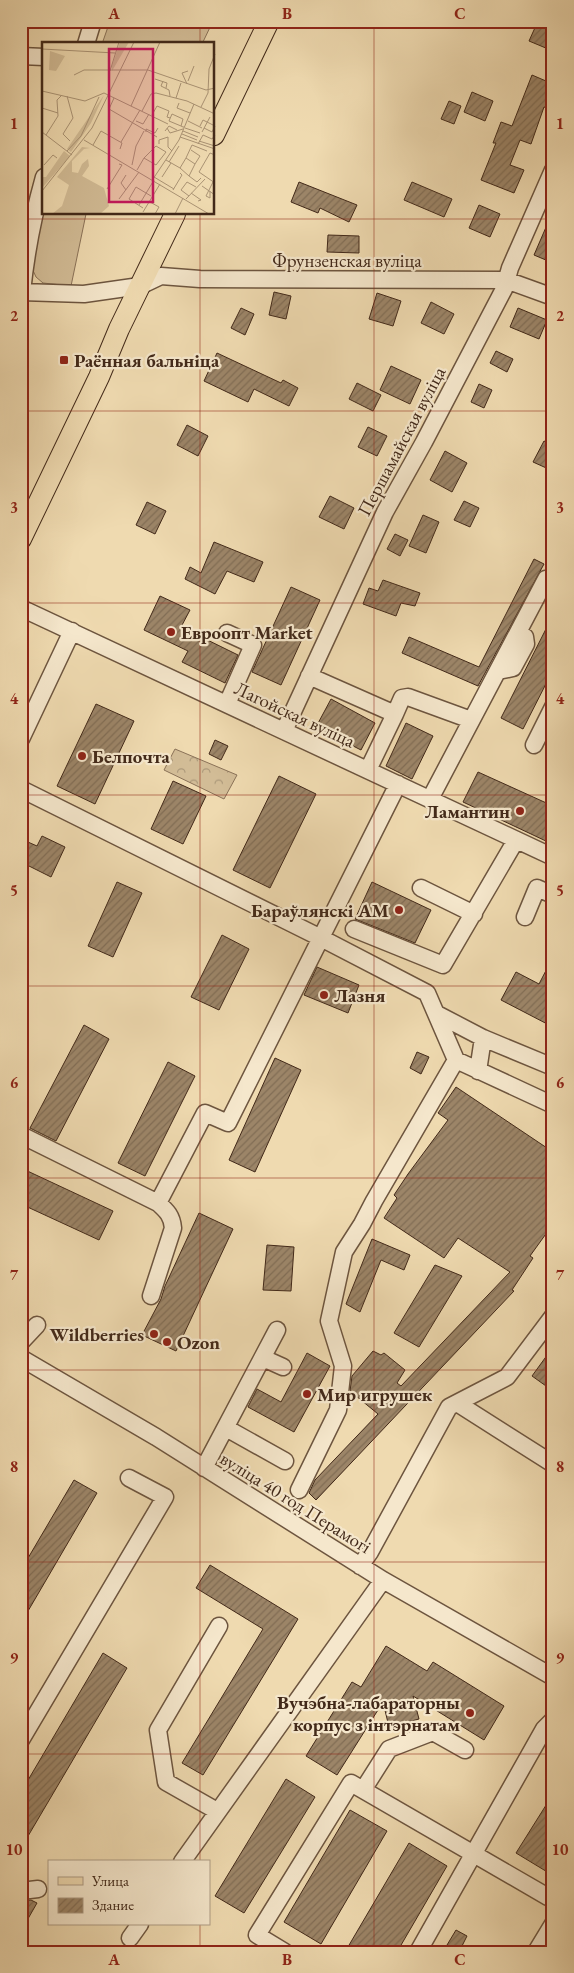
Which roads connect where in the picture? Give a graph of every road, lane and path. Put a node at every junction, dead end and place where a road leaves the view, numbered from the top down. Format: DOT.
graph roads {
  1 [pos="93,21"];
  2 [pos="269,21"];
  3 [pos="87,42"];
  4 [pos="21,56"];
  5 [pos="42,57"];
  6 [pos="215,134"];
  7 [pos="553,170"];
  8 [pos="42,184"];
  9 [pos="175,215"];
  10 [pos="506,280"];
  11 [pos="140,286"];
  12 [pos="22,292"];
  13 [pos="553,297"];
  14 [pos="21,539"];
  15 [pos="553,578"];
  16 [pos="21,608"];
  17 [pos="72,631"];
  18 [pos="226,633"];
  19 [pos="309,676"];
  20 [pos="227,704"];
  21 [pos="395,714"];
  22 [pos="551,717"];
  23 [pos="471,720"];
  24 [pos="284,731"];
  25 [pos="21,740"];
  26 [pos="534,745"];
  27 [pos="368,770"];
  28 [pos="398,784"];
  29 [pos="21,789"];
  30 [pos="430,799"];
  31 [pos="516,840"];
  32 [pos="553,857"];
  33 [pos="421,888"];
  34 [pos="553,895"];
  35 [pos="474,914"];
  36 [pos="525,917"];
  37 [pos="354,929"];
  38 [pos="321,938"];
  39 [pos="437,1014"];
  40 [pos="484,1038"];
  41 [pos="456,1060"];
  42 [pos="553,1067"];
  43 [pos="478,1071"];
  44 [pos="553,1105"];
  45 [pos="21,1134"];
  46 [pos="158,1203"];
  47 [pos="151,1296"];
  48 [pos="553,1316"];
  49 [pos="37,1324"];
  50 [pos="276,1330"];
  51 [pos="21,1342"];
  52 [pos="21,1358"];
  53 [pos="263,1358"];
  54 [pos="283,1368"];
  55 [pos="457,1402"];
  56 [pos="226,1428"];
  57 [pos="285,1461"];
  58 [pos="553,1464"];
  59 [pos="204,1468"];
  60 [pos="129,1478"];
  61 [pos="299,1490"];
  62 [pos="360,1566"];
  63 [pos="383,1580"];
  64 [pos="219,1626"];
  65 [pos="553,1677"];
  66 [pos="553,1720"];
  67 [pos="21,1740"];
  68 [pos="465,1750"];
  69 [pos="363,1790"];
  70 [pos="217,1811"];
  71 [pos="472,1854"];
  72 [pos="183,1860"];
  73 [pos="38,1889"];
  74 [pos="21,1891"];
  75 [pos="548,1897"];
  76 [pos="553,1924"];
  77 [pos="139,1926"];
  78 [pos="130,1938"];
  79 [pos="285,1952"];
  80 [pos="418,1952"];
  81 [pos="536,1952"];
  1 -- 3 [label="street"];
  2 -- 6 [label="main road"];
  4 -- 5 [label="street"];
  7 -- 10 [label="street, Першамайская вуліца"];
  8 -- 12 [label="street"];
  9 -- 11 [label="main road"];
  10 -- 11 [label="street, Фрунзенская вуліца"];
  10 -- 13 [label="street, Фрунзенская вуліца"];
  10 -- 19 [label="street, Першамайская вуліца"];
  11 -- 12 [label="street, Фрунзенская вуліца"];
  11 -- 14 [label="main road"];
  15 -- 23 [label="street"];
  16 -- 17 [label="street, Лагойская вуліца"];
  17 -- 20 [label="street, Лагойская вуліца"];
  17 -- 25 [label="street"];
  18 -- 20 [label="street"];
  19 -- 21 [label="street"];
  19 -- 24 [label="street, Першамайская вуліца"];
  20 -- 24 [label="street, Лагойская вуліца"];
  21 -- 23 [label="street"];
  21 -- 27 [label="street"];
  22 -- 26 [label="street"];
  23 -- 30 [label="street"];
  24 -- 27 [label="street, Лагойская вуліца"];
  27 -- 28 [label="street, Лагойская вуліца"];
  28 -- 30 [label="street, Лагойская вуліца"];
  28 -- 38 [label="street"];
  29 -- 38 [label="street"];
  30 -- 31 [label="street, Лагойская вуліца"];
  31 -- 32 [label="street, Лагойская вуліца"];
  31 -- 35 [label="street"];
  33 -- 35 [label="street"];
  34 -- 36 [label="street"];
  35 -- 37 [label="street"];
  38 -- 39 [label="street"];
  38 -- 46 [label="street"];
  39 -- 40 [label="street"];
  39 -- 41 [label="street"];
  40 -- 42 [label="street"];
  40 -- 43 [label="street"];
  41 -- 43 [label="street"];
  41 -- 61 [label="street"];
  43 -- 44 [label="street"];
  45 -- 46 [label="street"];
  46 -- 47 [label="street"];
  48 -- 55 [label="street"];
  49 -- 51 [label="street"];
  50 -- 53 [label="street"];
  52 -- 59 [label="street, вуліца 40 год Перамогі"];
  53 -- 54 [label="street"];
  53 -- 56 [label="street"];
  55 -- 58 [label="street"];
  55 -- 62 [label="street"];
  56 -- 57 [label="street"];
  56 -- 59 [label="street"];
  59 -- 62 [label="street, вуліца 40 год Перамогі"];
  60 -- 67 [label="street"];
  62 -- 63 [label="street, вуліца 40 год Перамогі"];
  63 -- 65 [label="street, вуліца 40 год Перамогі"];
  63 -- 70 [label="street"];
  64 -- 70 [label="street"];
  66 -- 71 [label="street"];
  68 -- 69 [label="street"];
  69 -- 71 [label="street"];
  69 -- 79 [label="street"];
  70 -- 72 [label="street"];
  71 -- 75 [label="street"];
  71 -- 80 [label="street"];
  73 -- 74 [label="street"];
  76 -- 81 [label="street"];
  77 -- 78 [label="street"];
}
